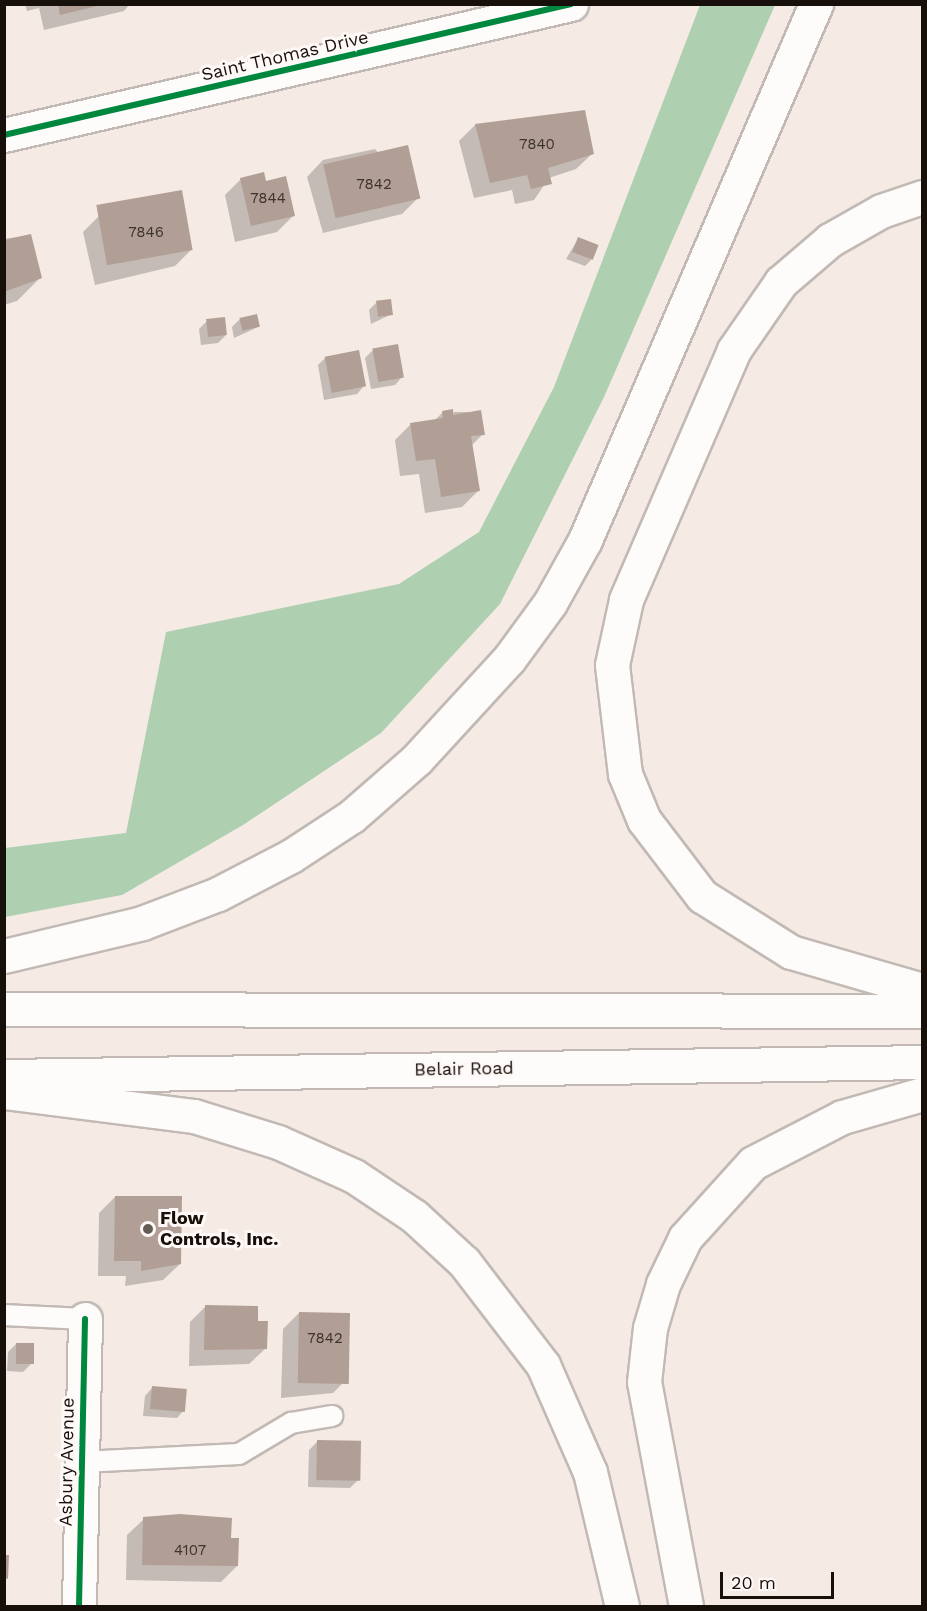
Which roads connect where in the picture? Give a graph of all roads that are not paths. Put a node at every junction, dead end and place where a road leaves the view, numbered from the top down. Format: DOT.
graph roads {
  1 [pos="571,4"];
  2 [pos="816,4"];
  3 [pos="4,135"];
  4 [pos="922,197"];
  5 [pos="4,956"];
  6 [pos="922,990"];
  7 [pos="4,1009"];
  8 [pos="922,1011"];
  9 [pos="922,1062"];
  10 [pos="4,1076"];
  11 [pos="4,1092"];
  12 [pos="922,1094"];
  13 [pos="4,1315"];
  14 [pos="85,1319"];
  15 [pos="332,1416"];
  16 [pos="82,1462"];
  17 [pos="79,1606"];
  18 [pos="622,1606"];
  19 [pos="686,1606"];
  1 -- 3 [label="main road, Saint Thomas Drive"];
  2 -- 5 [label="main road"];
  4 -- 6 [label="main road"];
  7 -- 8 [label="main road"];
  9 -- 10 [label="main road, Belair Road"];
  11 -- 18 [label="main road"];
  12 -- 19 [label="main road"];
  13 -- 14 [label="lane"];
  14 -- 16 [label="main road, Asbury Avenue"];
  15 -- 16 [label="lane"];
  16 -- 17 [label="main road, Asbury Avenue"];
}
